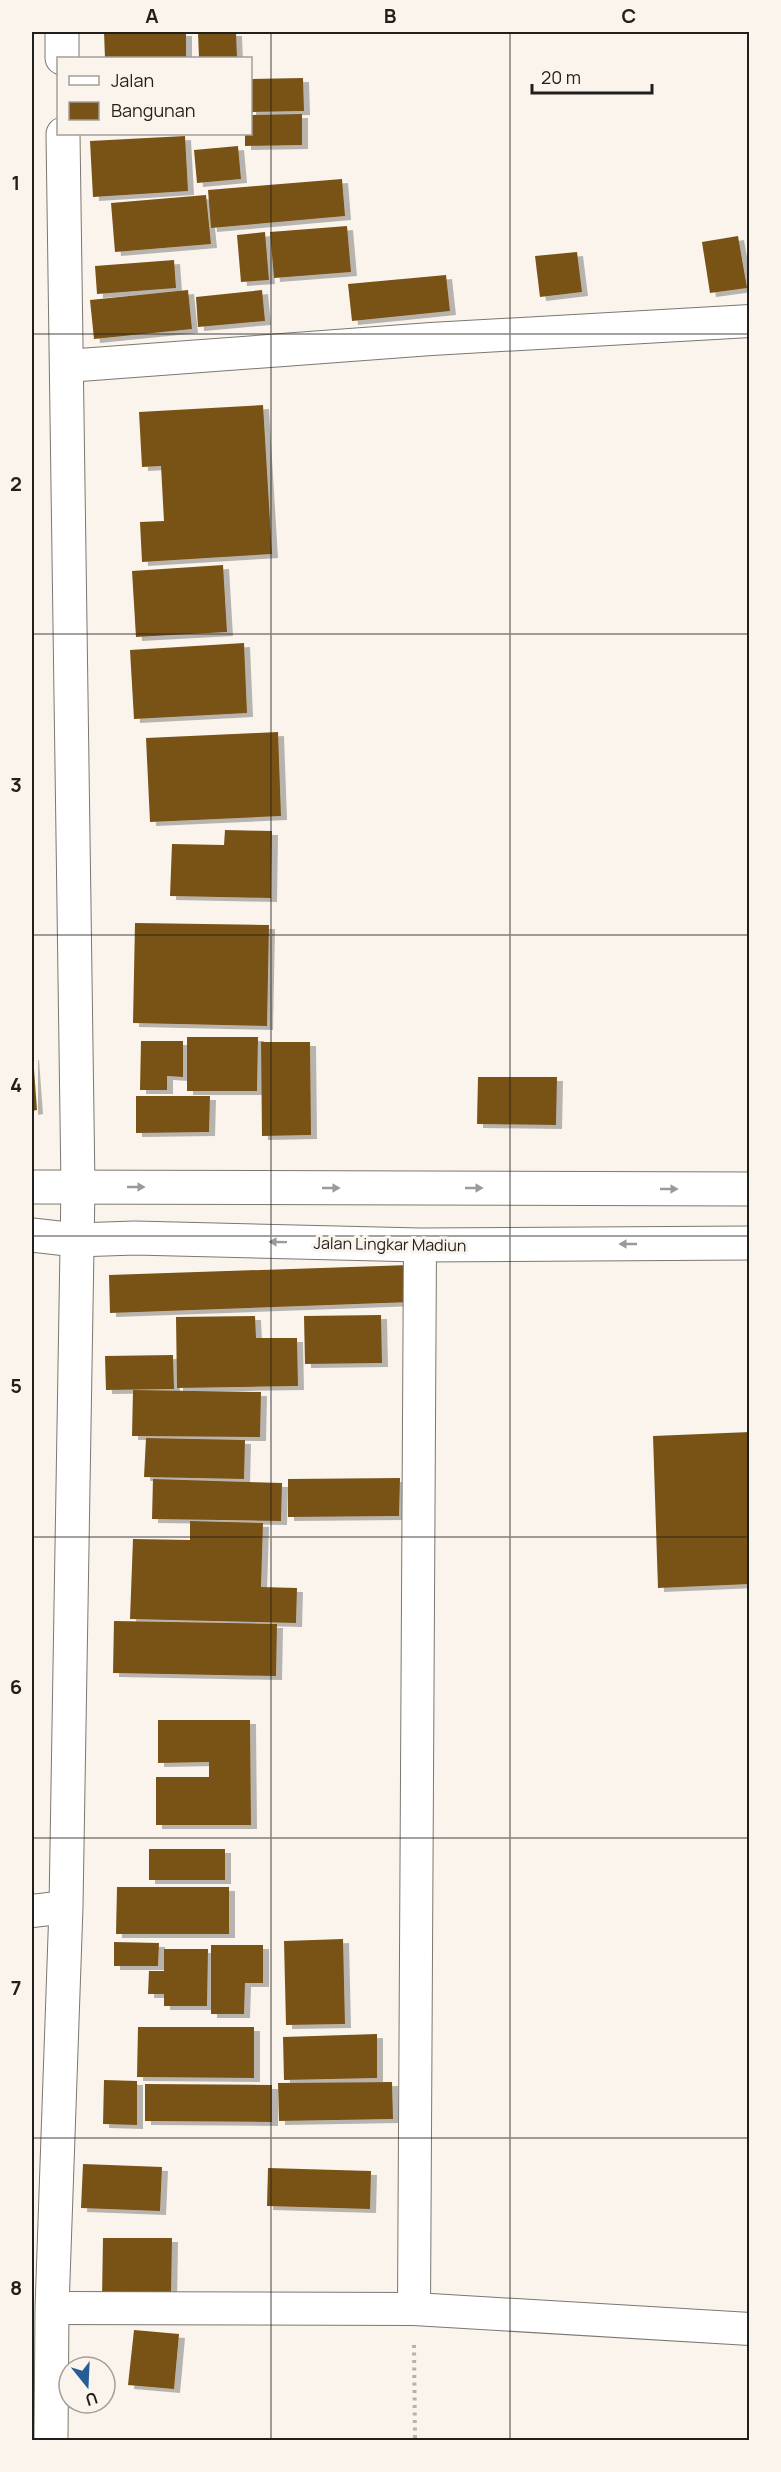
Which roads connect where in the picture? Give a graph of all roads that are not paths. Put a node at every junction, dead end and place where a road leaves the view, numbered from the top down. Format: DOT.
graph roads {
  1 [pos="62,32"];
  2 [pos="62,57"];
  3 [pos="63,135"];
  4 [pos="750,321"];
  5 [pos="66,366"];
  6 [pos="78,1186"];
  7 [pos="32,1187"];
  8 [pos="750,1189"];
  9 [pos="32,1235"];
  10 [pos="76,1240"];
  11 [pos="750,1244"];
  12 [pos="420,1245"];
  13 [pos="66,1907"];
  14 [pos="32,1911"];
  15 [pos="52,2307"];
  16 [pos="414,2309"];
  17 [pos="750,2329"];
  18 [pos="51,2440"];
  1 -- 2 [label="main road"];
  3 -- 5 [label="main road"];
  4 -- 5 [label="street"];
  5 -- 6 [label="main road"];
  6 -- 7 [label="main road"];
  6 -- 8 [label="main road, one-way"];
  6 -- 10 [label="main road"];
  9 -- 10 [label="main road, Jalan Lingkar Madiun"];
  12 -- 10 [label="main road, Jalan Lingkar Madiun, one-way"];
  10 -- 13 [label="main road"];
  11 -- 12 [label="main road, Jalan Lingkar Madiun, one-way"];
  12 -- 16 [label="street"];
  13 -- 14 [label="street"];
  13 -- 15 [label="main road"];
  15 -- 16 [label="street"];
  15 -- 18 [label="main road"];
  16 -- 17 [label="street"];
}
